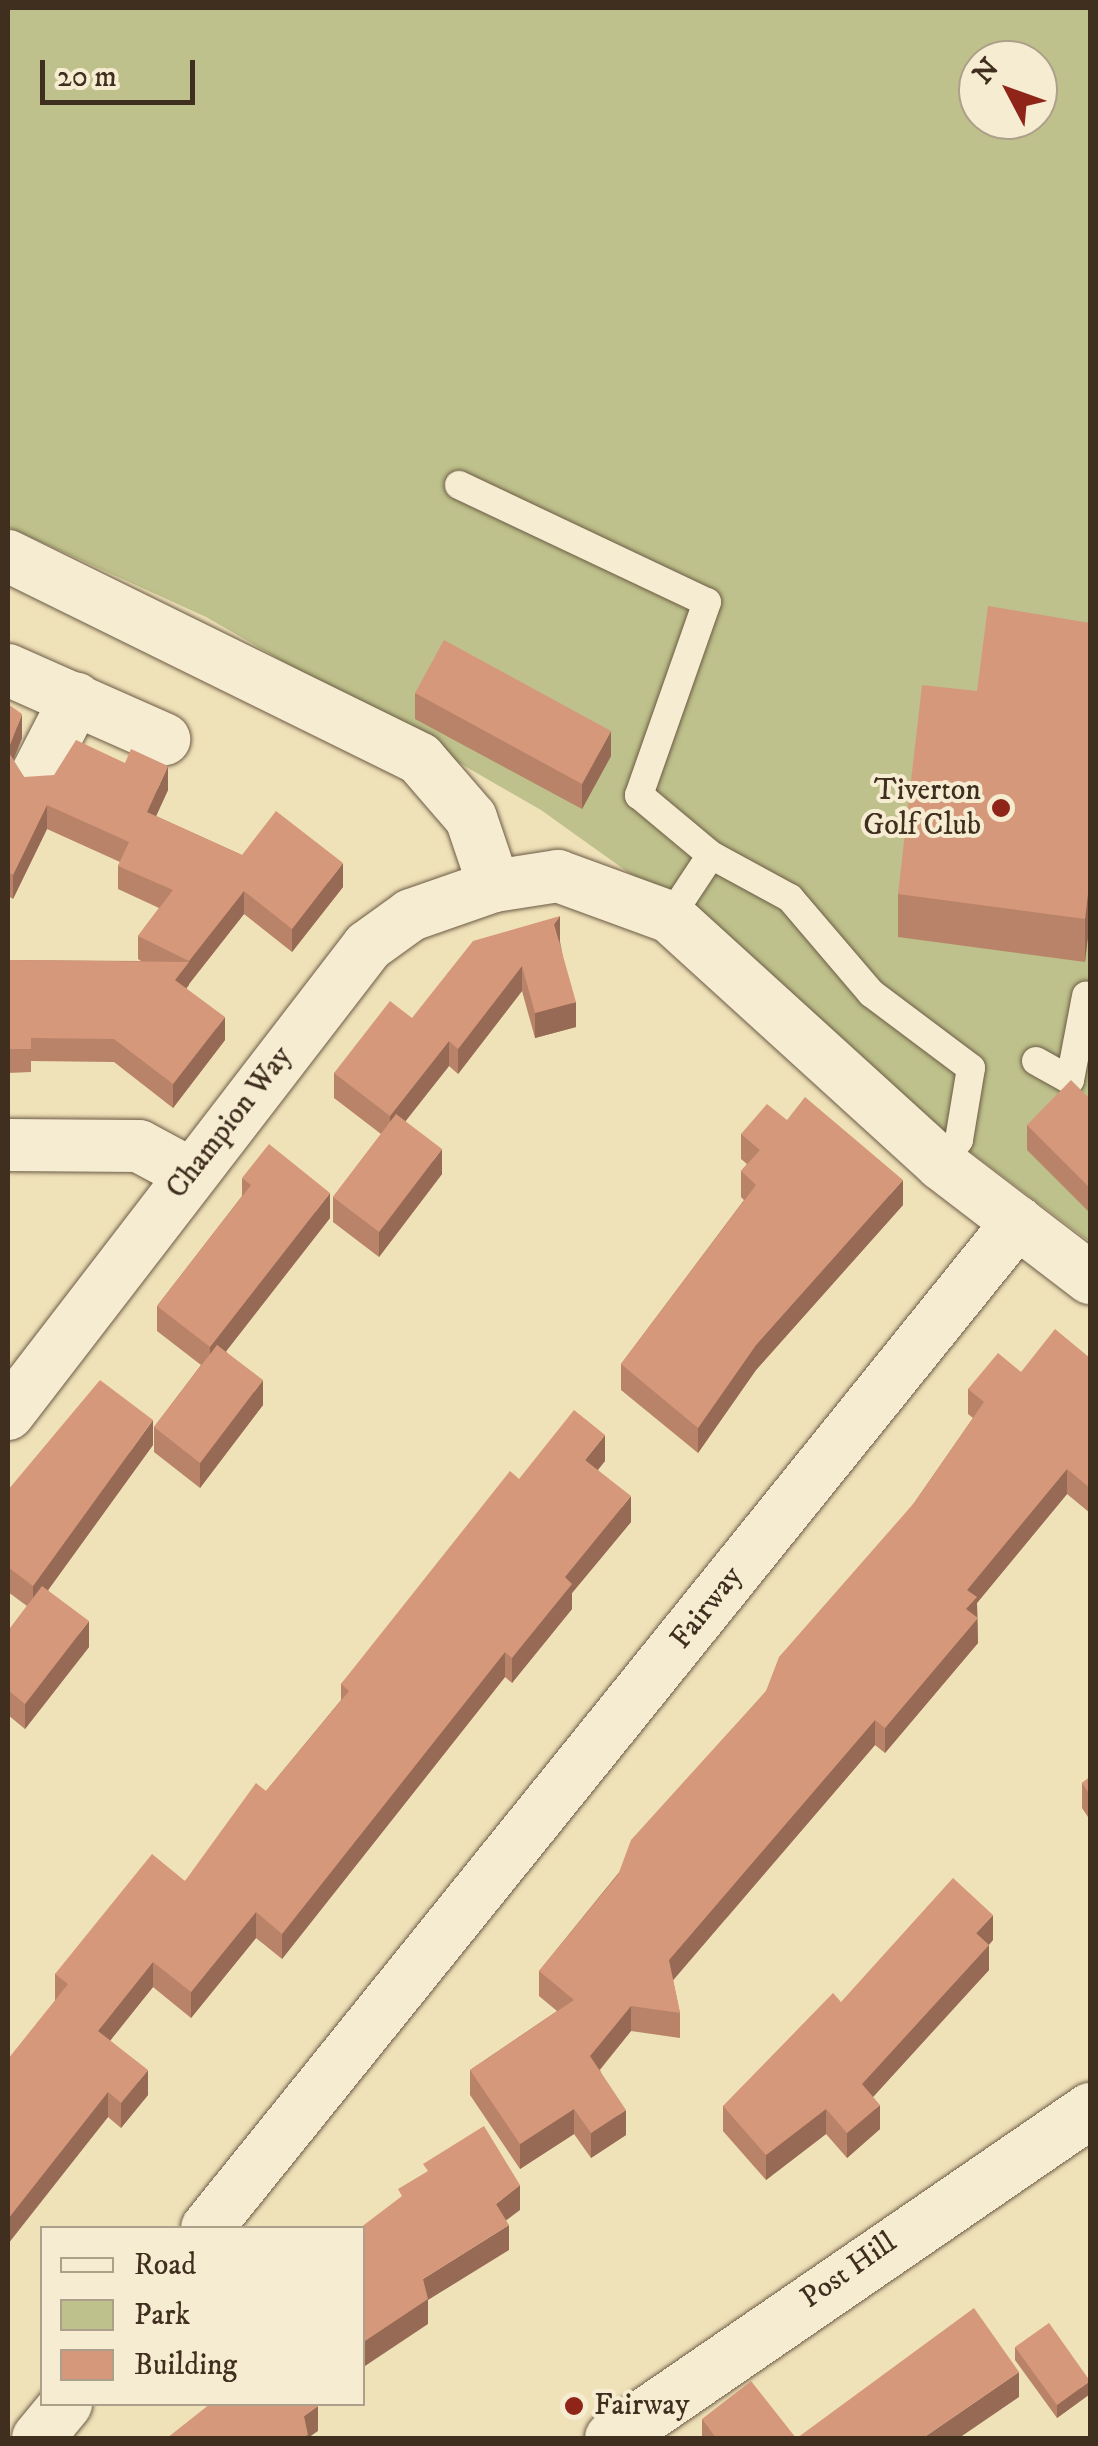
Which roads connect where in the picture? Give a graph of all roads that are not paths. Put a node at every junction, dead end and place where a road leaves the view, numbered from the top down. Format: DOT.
graph roads {
  1 [pos="459,484"];
  2 [pos="8,556"];
  3 [pos="8,670"];
  4 [pos="76,698"];
  5 [pos="164,739"];
  6 [pos="38,774"];
  7 [pos="711,854"];
  8 [pos="494,886"];
  9 [pos="670,917"];
  10 [pos="1086,996"];
  11 [pos="1036,1061"];
  12 [pos="1080,1090"];
  13 [pos="8,1146"];
  14 [pos="942,1164"];
  15 [pos="191,1174"];
  16 [pos="1018,1222"];
  17 [pos="1090,1278"];
  18 [pos="8,1414"];
  19 [pos="1090,2110"];
  20 [pos="209,2226"];
  21 [pos="64,2406"];
  22 [pos="38,2438"];
  23 [pos="612,2438"];
  1 -- 7 [label="lane"];
  2 -- 8 [label="street"];
  3 -- 4 [label="street"];
  4 -- 5 [label="street"];
  4 -- 6 [label="street"];
  7 -- 9 [label="lane"];
  7 -- 14 [label="lane"];
  8 -- 9 [label="street, Champion Way"];
  8 -- 15 [label="street, Champion Way"];
  9 -- 14 [label="street"];
  10 -- 12 [label="lane"];
  11 -- 12 [label="lane"];
  13 -- 15 [label="street"];
  14 -- 16 [label="street"];
  15 -- 18 [label="street, Champion Way"];
  16 -- 17 [label="street"];
  16 -- 20 [label="street, Fairway"];
  19 -- 23 [label="street, Post Hill"];
  21 -- 22 [label="street"];
}
